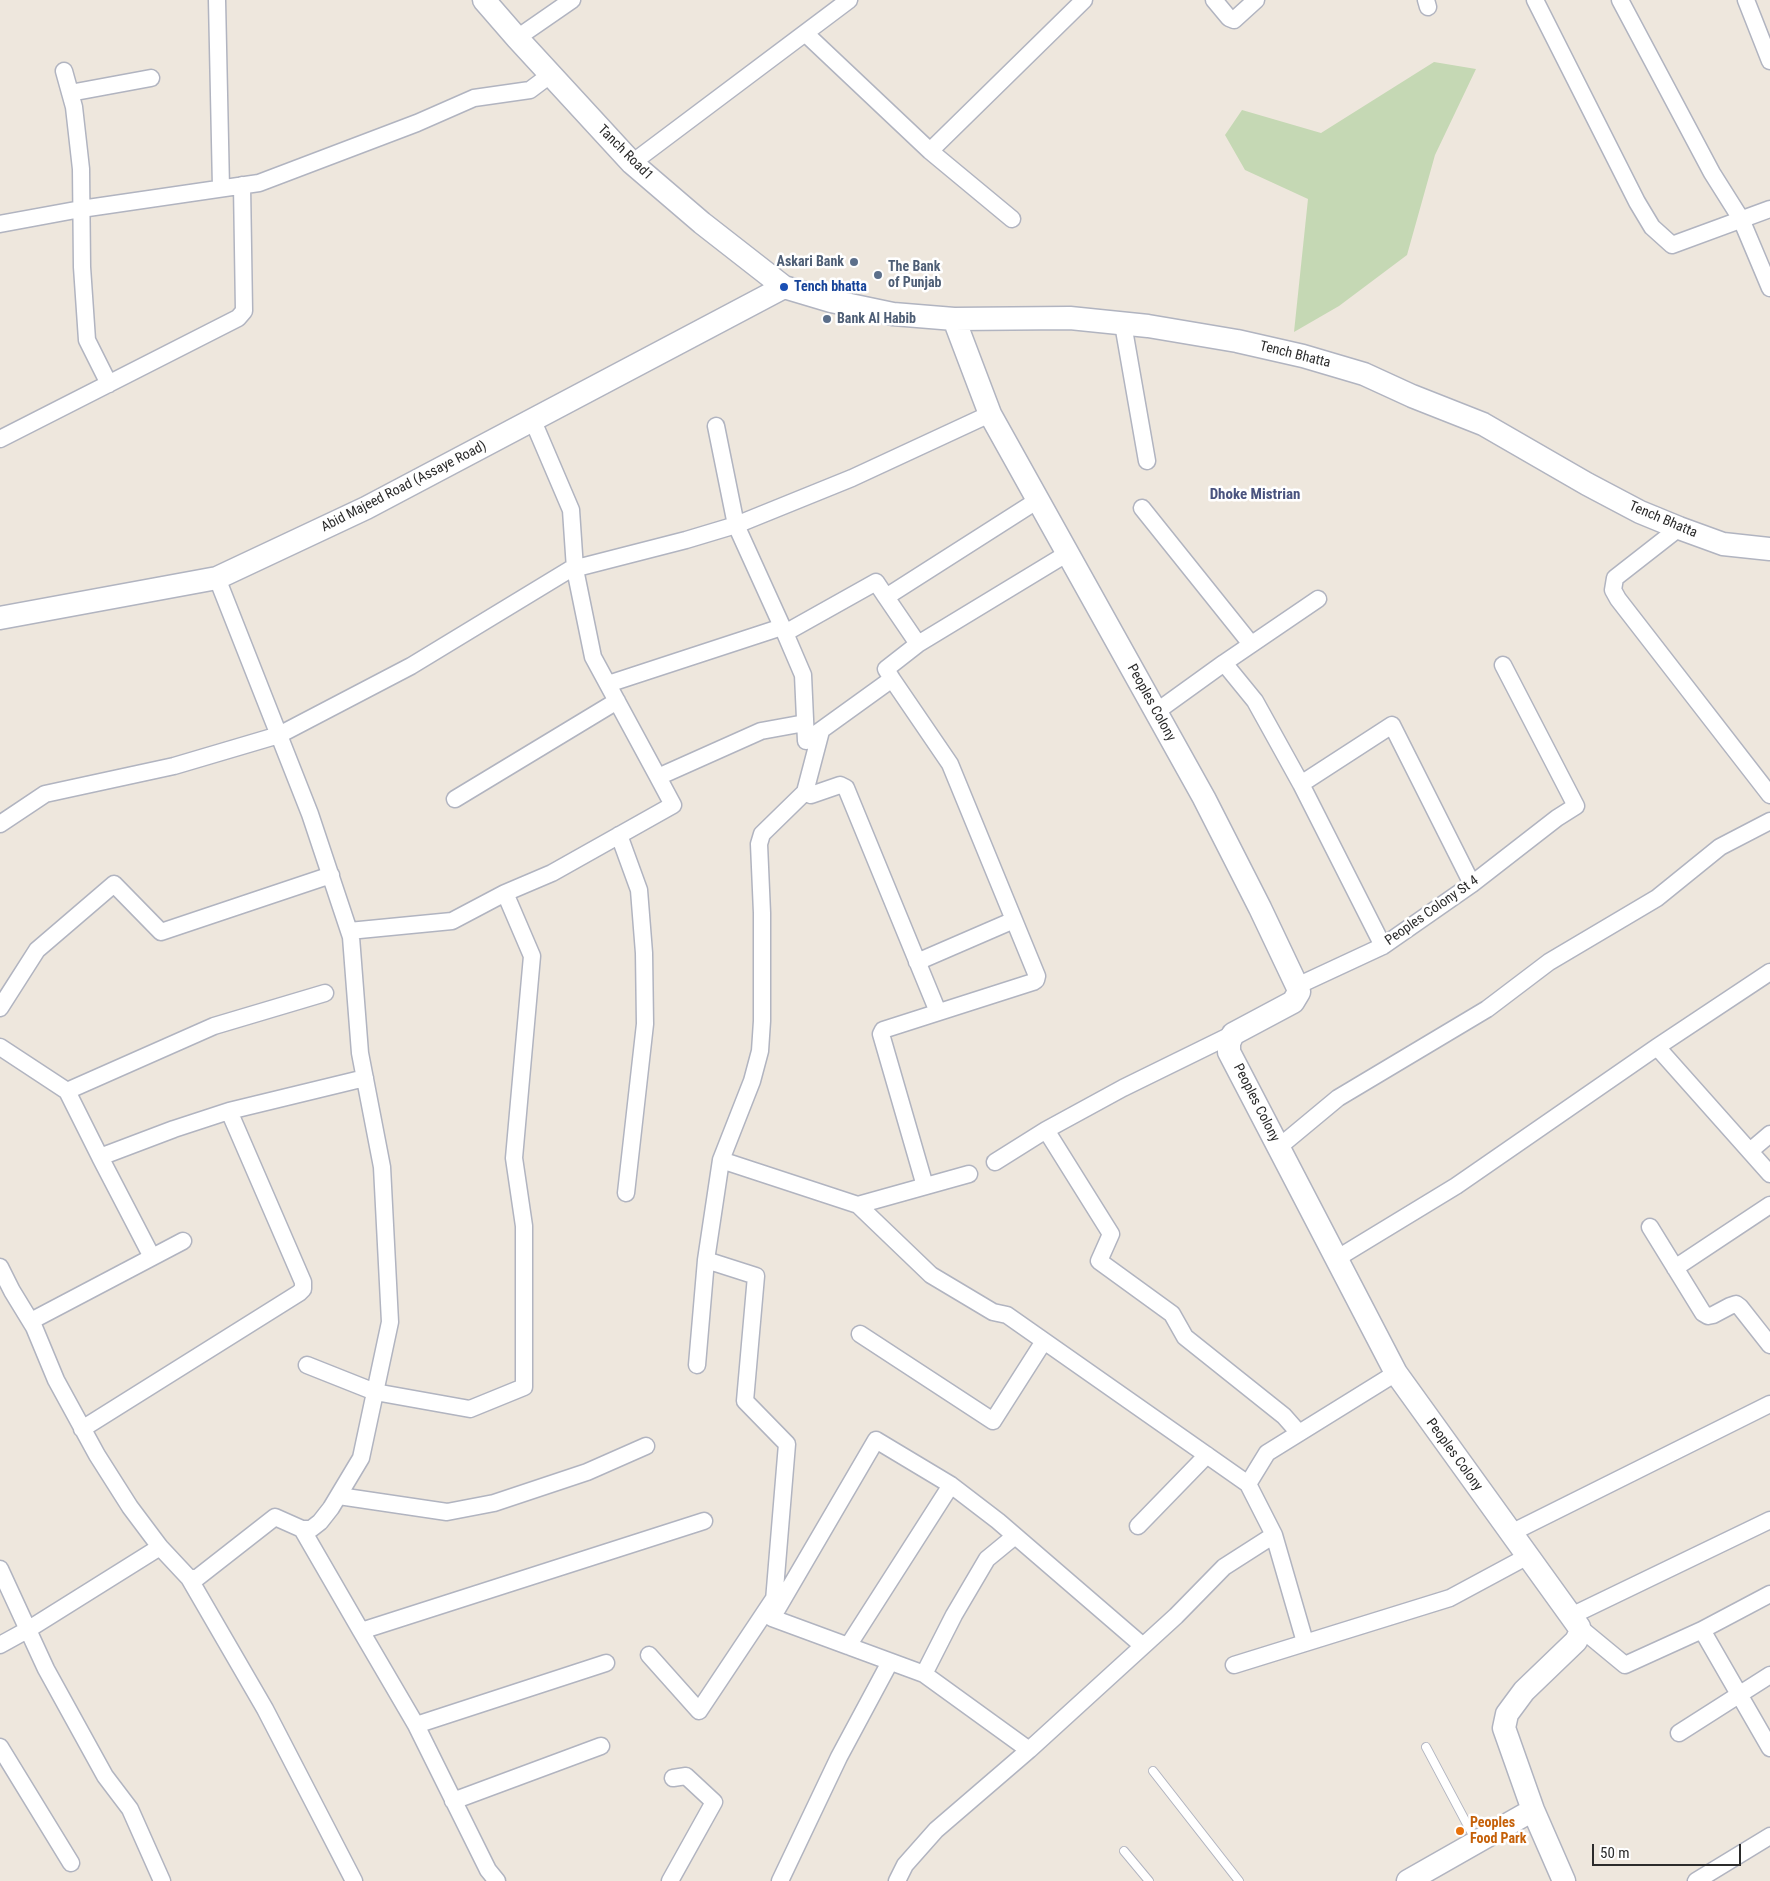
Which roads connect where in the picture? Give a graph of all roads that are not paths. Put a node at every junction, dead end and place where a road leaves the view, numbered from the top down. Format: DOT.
graph roads {
  1 [pos="217,0"];
  2 [pos="484,0"];
  3 [pos="572,0"];
  4 [pos="849,0"];
  5 [pos="1084,0"];
  6 [pos="1214,0"];
  7 [pos="1256,0"];
  8 [pos="1535,0"];
  9 [pos="1620,0"];
  10 [pos="1746,0"];
  11 [pos="805,33"];
  12 [pos="517,38"];
  13 [pos="1770,61"];
  14 [pos="64,71"];
  15 [pos="550,75"];
  16 [pos="151,78"];
  17 [pos="70,93"];
  18 [pos="930,151"];
  19 [pos="632,163"];
  20 [pos="242,185"];
  21 [pos="220,188"];
  22 [pos="81,209"];
  23 [pos="1770,209"];
  24 [pos="1012,219"];
  25 [pos="1740,219"];
  26 [pos="0,224"];
  27 [pos="784,287"];
  28 [pos="1770,288"];
  29 [pos="954,319"];
  30 [pos="1123,324"];
  31 [pos="109,384"];
  32 [pos="990,414"];
  33 [pos="533,421"];
  34 [pos="716,426"];
  35 [pos="0,439"];
  36 [pos="1147,461"];
  37 [pos="1038,500"];
  38 [pos="1142,508"];
  39 [pos="736,525"];
  40 [pos="1679,528"];
  41 [pos="1770,549"];
  42 [pos="1068,553"];
  43 [pos="575,568"];
  44 [pos="217,578"];
  45 [pos="886,597"];
  46 [pos="1318,599"];
  47 [pos="0,618"];
  48 [pos="784,630"];
  49 [pos="918,644"];
  50 [pos="1251,644"];
  51 [pos="1224,662"];
  52 [pos="1503,665"];
  53 [pos="892,679"];
  54 [pos="608,684"];
  55 [pos="617,701"];
  56 [pos="1156,712"];
  57 [pos="805,723"];
  58 [pos="821,731"];
  59 [pos="279,734"];
  60 [pos="658,776"];
  61 [pos="1301,784"];
  62 [pos="805,792"];
  63 [pos="1770,795"];
  64 [pos="455,799"];
  65 [pos="1770,821"];
  66 [pos="0,824"];
  67 [pos="619,836"];
  68 [pos="330,875"];
  69 [pos="1472,884"];
  70 [pos="505,893"];
  71 [pos="1014,920"];
  72 [pos="349,930"];
  73 [pos="1383,946"];
  74 [pos="917,962"];
  75 [pos="1770,972"];
  76 [pos="1297,986"];
  77 [pos="325,993"];
  78 [pos="0,1008"];
  79 [pos="938,1012"];
  80 [pos="1233,1034"];
  81 [pos="0,1047"];
  82 [pos="1657,1047"];
  83 [pos="365,1078"];
  84 [pos="67,1091"];
  85 [pos="229,1111"];
  86 [pos="1046,1130"];
  87 [pos="1770,1134"];
  88 [pos="1279,1147"];
  89 [pos="1750,1151"];
  90 [pos="100,1157"];
  91 [pos="721,1160"];
  92 [pos="995,1162"];
  93 [pos="969,1174"];
  94 [pos="1770,1174"];
  95 [pos="925,1186"];
  96 [pos="626,1194"];
  97 [pos="858,1205"];
  98 [pos="1770,1205"];
  99 [pos="1650,1227"];
  100 [pos="183,1241"];
  101 [pos="152,1257"];
  102 [pos="1336,1259"];
  103 [pos="706,1260"];
  104 [pos="0,1266"];
  105 [pos="1675,1268"];
  106 [pos="31,1321"];
  107 [pos="860,1334"];
  108 [pos="1044,1341"];
  109 [pos="1770,1345"];
  110 [pos="307,1365"];
  111 [pos="697,1365"];
  112 [pos="1396,1373"];
  113 [pos="375,1392"];
  114 [pos="1770,1404"];
  115 [pos="82,1429"];
  116 [pos="1299,1433"];
  117 [pos="646,1446"];
  118 [pos="1207,1455"];
  119 [pos="1248,1484"];
  120 [pos="951,1486"];
  121 [pos="338,1496"];
  122 [pos="1770,1520"];
  123 [pos="704,1521"];
  124 [pos="1138,1526"];
  125 [pos="302,1529"];
  126 [pos="1511,1533"];
  127 [pos="1274,1535"];
  128 [pos="1015,1536"];
  129 [pos="160,1547"];
  130 [pos="1528,1556"];
  131 [pos="0,1569"];
  132 [pos="189,1578"];
  133 [pos="1770,1594"];
  134 [pos="774,1598"];
  135 [pos="772,1618"];
  136 [pos="1575,1622"];
  137 [pos="29,1629"];
  138 [pos="1702,1630"];
  139 [pos="361,1631"];
  140 [pos="1305,1642"];
  141 [pos="0,1645"];
  142 [pos="848,1646"];
  143 [pos="1143,1646"];
  144 [pos="649,1654"];
  145 [pos="890,1662"];
  146 [pos="606,1663"];
  147 [pos="1234,1665"];
  148 [pos="924,1674"];
  149 [pos="1770,1675"];
  150 [pos="1739,1693"];
  151 [pos="416,1725"];
  152 [pos="1678,1733"];
  153 [pos="601,1746"];
  154 [pos="0,1747"];
  155 [pos="1426,1748"];
  156 [pos="1770,1748"];
  157 [pos="1029,1750"];
  158 [pos="1153,1771"];
  159 [pos="673,1778"];
  160 [pos="453,1801"];
  161 [pos="1533,1810"];
  162 [pos="1770,1836"];
  163 [pos="1477,1843"];
  164 [pos="1124,1851"];
  165 [pos="72,1863"];
  166 [pos="905,1865"];
  167 [pos="162,1881"];
  168 [pos="354,1881"];
  169 [pos="497,1881"];
  170 [pos="670,1881"];
  171 [pos="780,1881"];
  172 [pos="897,1881"];
  173 [pos="913,1881"];
  174 [pos="1149,1881"];
  175 [pos="1239,1881"];
  176 [pos="1408,1881"];
  177 [pos="1564,1881"];
  178 [pos="1696,1881"];
  1 -- 21 [label="street"];
  2 -- 12 [label="street, Tanch Road1"];
  3 -- 12 [label="street"];
  4 -- 11 [label="street"];
  5 -- 18 [label="street"];
  6 -- 7 [label="street"];
  8 -- 25 [label="street"];
  9 -- 25 [label="street"];
  10 -- 13 [label="street"];
  11 -- 18 [label="street"];
  11 -- 19 [label="street"];
  12 -- 15 [label="street, Tanch Road1"];
  14 -- 17 [label="street"];
  15 -- 19 [label="street, Tanch Road1"];
  15 -- 20 [label="street"];
  16 -- 17 [label="street"];
  17 -- 22 [label="street"];
  18 -- 24 [label="street"];
  19 -- 27 [label="street, Tanch Road1"];
  20 -- 21 [label="street"];
  20 -- 31 [label="street"];
  21 -- 22 [label="street"];
  22 -- 26 [label="street"];
  22 -- 31 [label="street"];
  23 -- 25 [label="street"];
  25 -- 28 [label="street"];
  27 -- 29 [label="street, Tench Bhatta"];
  27 -- 33 [label="street, Abid Majeed Road (Assaye Road)"];
  29 -- 30 [label="street, Tench Bhatta"];
  29 -- 32 [label="street, Peoples Colony"];
  30 -- 36 [label="street"];
  30 -- 40 [label="street, Tench Bhatta"];
  31 -- 35 [label="street"];
  32 -- 37 [label="street, Peoples Colony"];
  32 -- 39 [label="street"];
  33 -- 43 [label="street"];
  33 -- 44 [label="street, Abid Majeed Road (Assaye Road)"];
  34 -- 39 [label="street"];
  37 -- 42 [label="street, Peoples Colony"];
  37 -- 45 [label="street"];
  38 -- 50 [label="street"];
  39 -- 43 [label="street"];
  39 -- 48 [label="street"];
  40 -- 41 [label="street, Tench Bhatta"];
  40 -- 63 [label="street"];
  42 -- 49 [label="street"];
  42 -- 56 [label="street, Peoples Colony"];
  43 -- 54 [label="street"];
  43 -- 59 [label="street"];
  44 -- 47 [label="street, Abid Majeed Road (Assaye Road)"];
  44 -- 59 [label="street"];
  45 -- 48 [label="street"];
  45 -- 49 [label="street"];
  46 -- 50 [label="street"];
  48 -- 54 [label="street"];
  48 -- 57 [label="street"];
  49 -- 53 [label="street"];
  50 -- 51 [label="street"];
  51 -- 56 [label="street"];
  51 -- 61 [label="street"];
  52 -- 69 [label="street, Peoples Colony St 4"];
  53 -- 58 [label="street"];
  53 -- 71 [label="street"];
  54 -- 55 [label="street"];
  55 -- 60 [label="street"];
  55 -- 64 [label="street"];
  56 -- 76 [label="street, Peoples Colony"];
  57 -- 58 [label="street"];
  57 -- 60 [label="street"];
  58 -- 62 [label="street"];
  59 -- 66 [label="street"];
  59 -- 68 [label="street"];
  60 -- 67 [label="street"];
  61 -- 69 [label="street"];
  61 -- 73 [label="street"];
  62 -- 74 [label="street"];
  62 -- 91 [label="street"];
  65 -- 88 [label="street"];
  67 -- 70 [label="street"];
  67 -- 96 [label="street"];
  68 -- 72 [label="street"];
  68 -- 78 [label="street"];
  69 -- 73 [label="street, Peoples Colony St 4"];
  70 -- 72 [label="street"];
  70 -- 113 [label="street"];
  71 -- 74 [label="street"];
  71 -- 79 [label="street"];
  72 -- 83 [label="street"];
  73 -- 76 [label="street, Peoples Colony St 4"];
  74 -- 79 [label="street"];
  75 -- 82 [label="street"];
  76 -- 80 [label="street"];
  77 -- 84 [label="street"];
  79 -- 95 [label="street"];
  80 -- 86 [label="street"];
  80 -- 88 [label="street, Peoples Colony"];
  81 -- 84 [label="street"];
  82 -- 89 [label="street"];
  82 -- 102 [label="street"];
  83 -- 85 [label="street"];
  83 -- 113 [label="street"];
  84 -- 90 [label="street"];
  85 -- 90 [label="street"];
  85 -- 115 [label="street"];
  86 -- 92 [label="street"];
  86 -- 116 [label="street"];
  87 -- 89 [label="street"];
  88 -- 102 [label="street, Peoples Colony"];
  89 -- 94 [label="street"];
  90 -- 101 [label="street"];
  91 -- 97 [label="street"];
  91 -- 103 [label="street"];
  93 -- 95 [label="street"];
  95 -- 97 [label="street"];
  97 -- 108 [label="street"];
  98 -- 105 [label="street"];
  99 -- 105 [label="street"];
  100 -- 101 [label="street"];
  101 -- 106 [label="street"];
  102 -- 112 [label="street, Peoples Colony"];
  103 -- 111 [label="street"];
  103 -- 134 [label="street"];
  104 -- 106 [label="street"];
  105 -- 109 [label="street"];
  106 -- 115 [label="street"];
  107 -- 108 [label="street"];
  108 -- 118 [label="street"];
  110 -- 113 [label="street"];
  112 -- 116 [label="street"];
  112 -- 126 [label="street, Peoples Colony"];
  113 -- 121 [label="street"];
  114 -- 126 [label="street"];
  115 -- 129 [label="street"];
  116 -- 119 [label="street"];
  117 -- 121 [label="street"];
  118 -- 119 [label="street"];
  118 -- 124 [label="street"];
  119 -- 127 [label="street"];
  120 -- 128 [label="street"];
  120 -- 135 [label="street"];
  120 -- 142 [label="street"];
  121 -- 125 [label="street"];
  122 -- 136 [label="street"];
  123 -- 139 [label="street"];
  125 -- 132 [label="street"];
  125 -- 139 [label="street"];
  126 -- 130 [label="street, Peoples Colony"];
  127 -- 140 [label="street"];
  127 -- 143 [label="street"];
  128 -- 143 [label="street"];
  128 -- 148 [label="street"];
  129 -- 132 [label="street"];
  129 -- 137 [label="street"];
  130 -- 136 [label="street, Peoples Colony"];
  130 -- 140 [label="street"];
  131 -- 137 [label="street"];
  132 -- 168 [label="street"];
  133 -- 138 [label="street"];
  134 -- 135 [label="street"];
  134 -- 144 [label="street"];
  135 -- 142 [label="street"];
  136 -- 138 [label="street"];
  136 -- 161 [label="street"];
  137 -- 141 [label="street"];
  137 -- 167 [label="street"];
  138 -- 150 [label="street"];
  139 -- 151 [label="street"];
  140 -- 147 [label="street"];
  142 -- 145 [label="street"];
  143 -- 157 [label="street"];
  145 -- 148 [label="street"];
  145 -- 171 [label="street"];
  146 -- 151 [label="street"];
  148 -- 157 [label="street"];
  149 -- 150 [label="street"];
  150 -- 152 [label="street"];
  150 -- 156 [label="street"];
  151 -- 160 [label="street"];
  153 -- 160 [label="street"];
  154 -- 165 [label="street"];
  155 -- 163 [label="lane"];
  157 -- 166 [label="street"];
  158 -- 175 [label="lane"];
  159 -- 170 [label="street"];
  160 -- 169 [label="street"];
  161 -- 163 [label="street"];
  161 -- 177 [label="street"];
  162 -- 178 [label="street"];
  163 -- 176 [label="street"];
  164 -- 174 [label="lane"];
  166 -- 172 [label="street"];
  166 -- 173 [label="street"];
}
